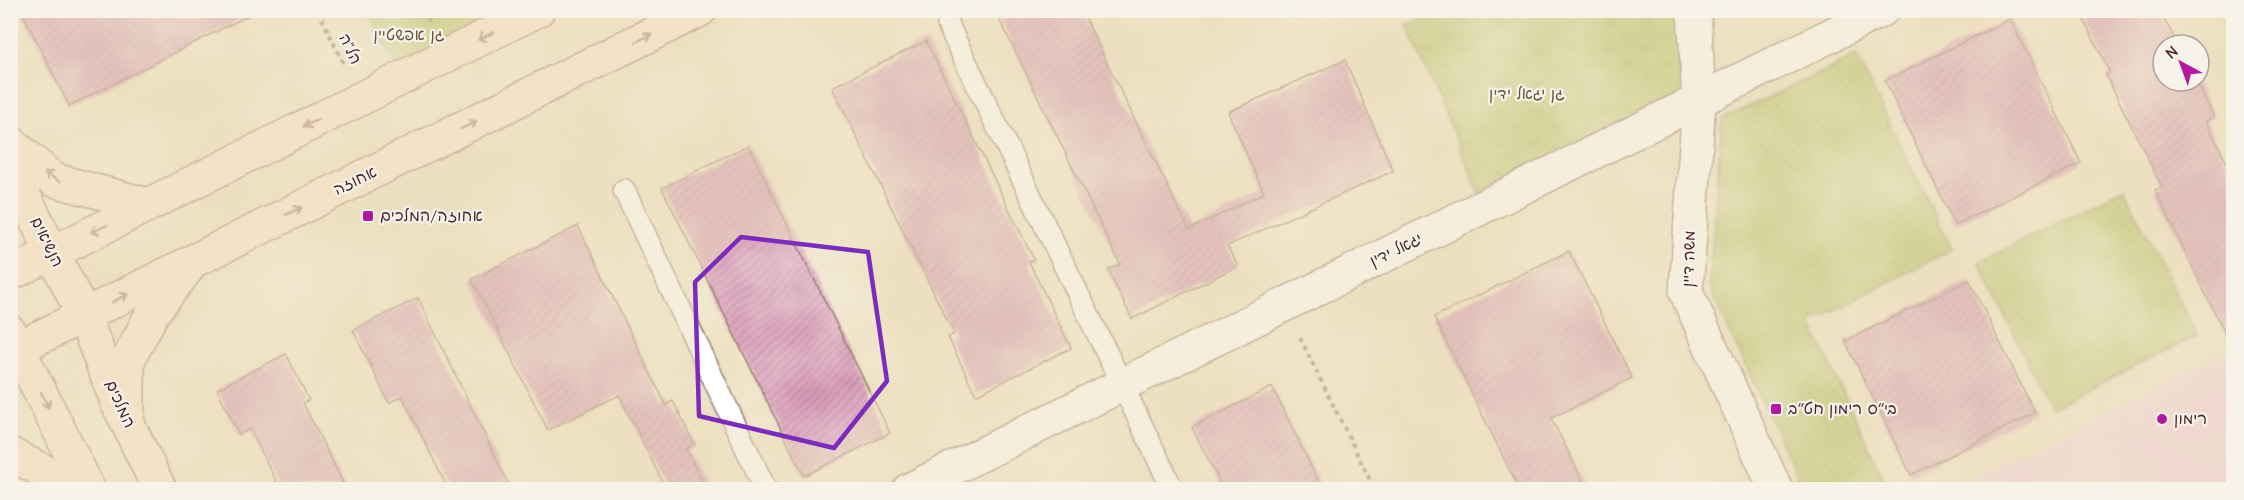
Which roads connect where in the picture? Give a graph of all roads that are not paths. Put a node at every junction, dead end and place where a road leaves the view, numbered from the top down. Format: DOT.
graph roads {
  1 [pos="538,10"];
  2 [pos="700,10"];
  3 [pos="1694,10"];
  4 [pos="1882,10"];
  5 [pos="948,25"];
  6 [pos="1699,101"];
  7 [pos="10,142"];
  8 [pos="10,168"];
  9 [pos="624,190"];
  10 [pos="148,205"];
  11 [pos="53,252"];
  12 [pos="194,261"];
  13 [pos="10,274"];
  14 [pos="84,316"];
  15 [pos="13,344"];
  16 [pos="1121,385"];
  17 [pos="128,423"];
  18 [pos="10,454"];
  19 [pos="81,489"];
  20 [pos="89,489"];
  21 [pos="160,489"];
  22 [pos="766,489"];
  23 [pos="909,489"];
  24 [pos="1173,489"];
  25 [pos="1776,489"];
  1 -- 10 [label="main road, one-way"];
  12 -- 2 [label="main road, אחוזה, one-way"];
  3 -- 6 [label="street, משה דיין"];
  4 -- 6 [label="street, יגאל ידין"];
  5 -- 16 [label="lane"];
  6 -- 16 [label="street, יגאל ידין"];
  6 -- 25 [label="street, משה דיין"];
  10 -- 7 [label="main road, one-way"];
  8 -- 11 [label="main road, הנשיאים"];
  9 -- 22 [label="lane"];
  10 -- 11 [label="main road, one-way"];
  11 -- 13 [label="main road"];
  11 -- 14 [label="main road, הנשיאים"];
  14 -- 12 [label="main road, אחוזה, one-way"];
  12 -- 17 [label="main road"];
  14 -- 15 [label="main road, אחוזה"];
  14 -- 17 [label="main road, המלכים"];
  15 -- 20 [label="main road, one-way"];
  16 -- 23 [label="street, יגאל ידין"];
  16 -- 24 [label="lane"];
  17 -- 21 [label="main road, המלכים"];
  18 -- 19 [label="main road"];
}
